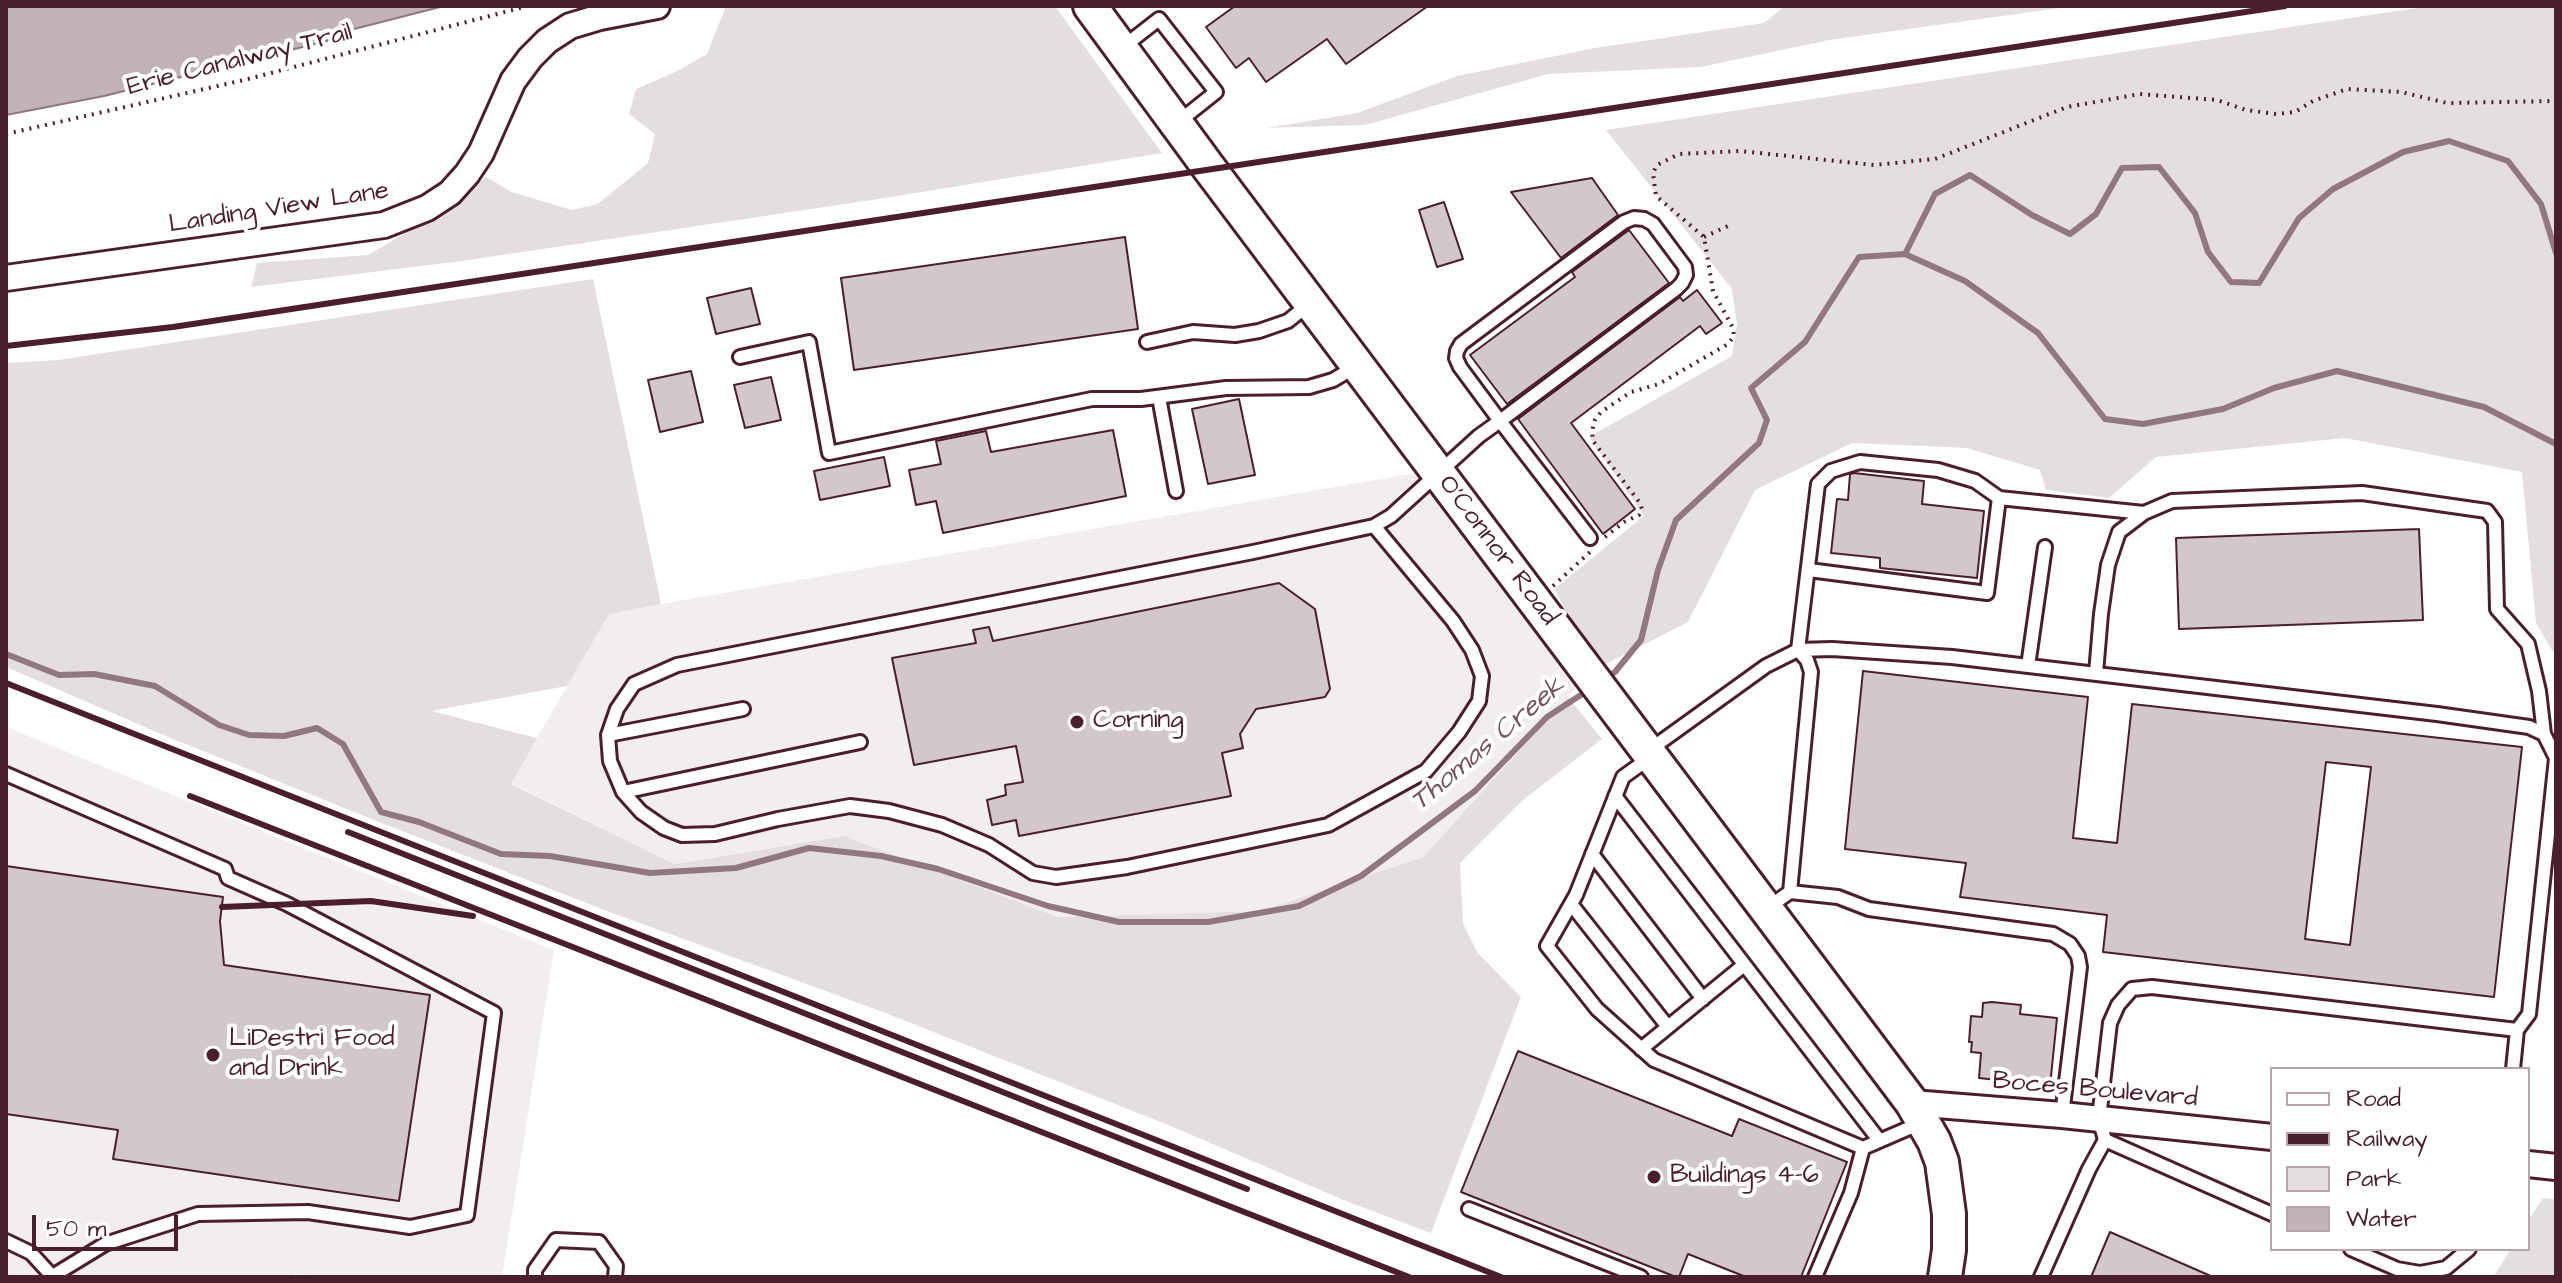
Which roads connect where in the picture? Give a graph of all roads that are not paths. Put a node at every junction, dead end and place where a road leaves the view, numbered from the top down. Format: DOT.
graph roads {
  1 [pos="657,6"];
  2 [pos="1090,6"];
  3 [pos="1121,49"];
  4 [pos="1177,123"];
  5 [pos="6,278"];
  6 [pos="1311,302"];
  7 [pos="1147,342"];
  8 [pos="740,357"];
  9 [pos="1358,365"];
  10 [pos="1159,397"];
  11 [pos="1500,421"];
  12 [pos="1440,474"];
  13 [pos="1176,491"];
  14 [pos="1999,498"];
  15 [pos="2144,513"];
  16 [pos="1374,526"];
  17 [pos="1590,538"];
  18 [pos="2045,547"];
  19 [pos="1809,570"];
  20 [pos="1798,650"];
  21 [pos="2028,666"];
  22 [pos="2096,673"];
  23 [pos="743,709"];
  24 [pos="2544,734"];
  25 [pos="608,735"];
  26 [pos="860,742"];
  27 [pos="1650,754"];
  28 [pos="6,774"];
  29 [pos="623,792"];
  30 [pos="1615,796"];
  31 [pos="1592,854"];
  32 [pos="1778,900"];
  33 [pos="1571,904"];
  34 [pos="1744,965"];
  35 [pos="1703,999"];
  36 [pos="1668,1027"];
  37 [pos="2517,1030"];
  38 [pos="1641,1049"];
  39 [pos="2513,1067"];
  40 [pos="1917,1112"];
  41 [pos="2062,1115"];
  42 [pos="2102,1129"];
  43 [pos="2270,1137"];
  44 [pos="1879,1140"];
  45 [pos="1863,1148"];
  46 [pos="2530,1164"];
  47 [pos="2556,1167"];
  48 [pos="1469,1209"];
  49 [pos="2270,1213"];
  50 [pos="6,1241"];
  51 [pos="2356,1251"];
  52 [pos="2467,1251"];
  53 [pos="51,1276"];
  54 [pos="535,1277"];
  55 [pos="615,1277"];
  56 [pos="1641,1277"];
  57 [pos="1815,1277"];
  58 [pos="1945,1277"];
  59 [pos="2041,1277"];
  1 -- 5 [label="street, Landing View Lane"];
  2 -- 3 [label="street, O'Connor Road"];
  3 -- 4 [label="street, O'Connor Road"];
  3 -- 4 [label="lane"];
  4 -- 6 [label="street, O'Connor Road"];
  6 -- 7 [label="lane"];
  6 -- 9 [label="street, O'Connor Road"];
  8 -- 10 [label="lane"];
  9 -- 10 [label="lane"];
  9 -- 12 [label="street, O'Connor Road"];
  10 -- 13 [label="lane"];
  11 -- 11 [label="lane"];
  11 -- 12 [label="lane"];
  11 -- 17 [label="lane"];
  12 -- 16 [label="lane"];
  12 -- 27 [label="street, O'Connor Road"];
  14 -- 15 [label="lane"];
  14 -- 19 [label="lane"];
  14 -- 19 [label="lane"];
  15 -- 22 [label="lane"];
  15 -- 24 [label="lane"];
  16 -- 25 [label="lane"];
  16 -- 29 [label="lane"];
  18 -- 21 [label="lane"];
  19 -- 20 [label="lane"];
  20 -- 21 [label="lane"];
  20 -- 27 [label="lane"];
  20 -- 32 [label="lane"];
  21 -- 22 [label="lane"];
  22 -- 24 [label="lane"];
  23 -- 25 [label="lane"];
  24 -- 37 [label="lane"];
  25 -- 29 [label="lane"];
  26 -- 29 [label="lane"];
  27 -- 30 [label="lane"];
  27 -- 32 [label="street, O'Connor Road"];
  28 -- 53 [label="lane"];
  30 -- 31 [label="lane"];
  30 -- 34 [label="lane"];
  31 -- 33 [label="lane"];
  31 -- 35 [label="lane"];
  32 -- 40 [label="street, O'Connor Road"];
  32 -- 41 [label="lane"];
  33 -- 36 [label="lane"];
  33 -- 38 [label="lane"];
  34 -- 35 [label="lane"];
  34 -- 44 [label="lane"];
  35 -- 36 [label="lane"];
  36 -- 38 [label="lane"];
  37 -- 39 [label="lane"];
  37 -- 42 [label="lane"];
  38 -- 45 [label="lane"];
  40 -- 41 [label="street, Boces Boulevard"];
  40 -- 44 [label="lane"];
  40 -- 58 [label="street, O'Connor Road"];
  41 -- 42 [label="street, Boces Boulevard"];
  42 -- 43 [label="street, Boces Boulevard"];
  42 -- 49 [label="lane"];
  42 -- 59 [label="lane"];
  44 -- 45 [label="lane"];
  45 -- 57 [label="lane"];
  46 -- 47 [label="street"];
  48 -- 56 [label="lane"];
  50 -- 53 [label="lane"];
  51 -- 52 [label="lane"];
  54 -- 55 [label="lane"];
}
